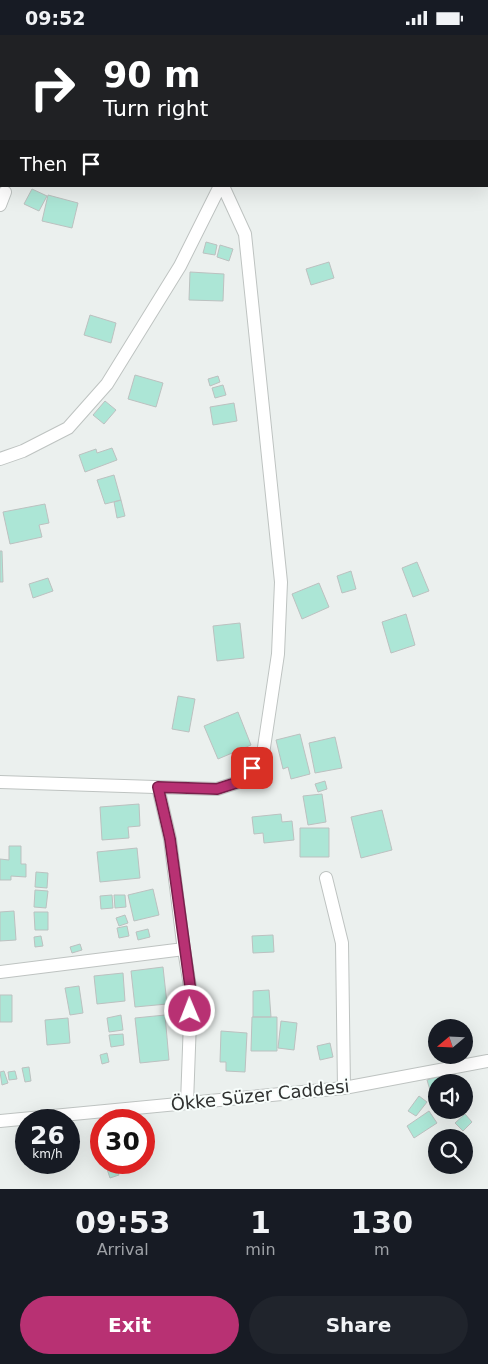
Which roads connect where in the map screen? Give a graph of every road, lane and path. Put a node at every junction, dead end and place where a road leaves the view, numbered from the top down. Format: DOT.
graph roads {
  1 [pos="221,187"];
  2 [pos="222,187"];
  3 [pos="5,192"];
  4 [pos="0,205"];
  5 [pos="0,459"];
  6 [pos="0,782"];
  7 [pos="158,787"];
  8 [pos="326,878"];
  9 [pos="184,949"];
  10 [pos="0,972"];
  11 [pos="488,1061"];
  12 [pos="344,1088"];
  13 [pos="187,1103"];
  14 [pos="0,1121"];
  1 -- 5 [label="street"];
  2 -- 7 [label="street"];
  3 -- 4 [label="street"];
  6 -- 7 [label="street"];
  7 -- 9 [label="street"];
  8 -- 12 [label="street"];
  9 -- 10 [label="street"];
  9 -- 13 [label="street"];
  11 -- 12 [label="street, Ökke Süzer Caddesi"];
  12 -- 13 [label="street, Ökke Süzer Caddesi"];
  13 -- 14 [label="street, Ökke Süzer Caddesi"];
}
